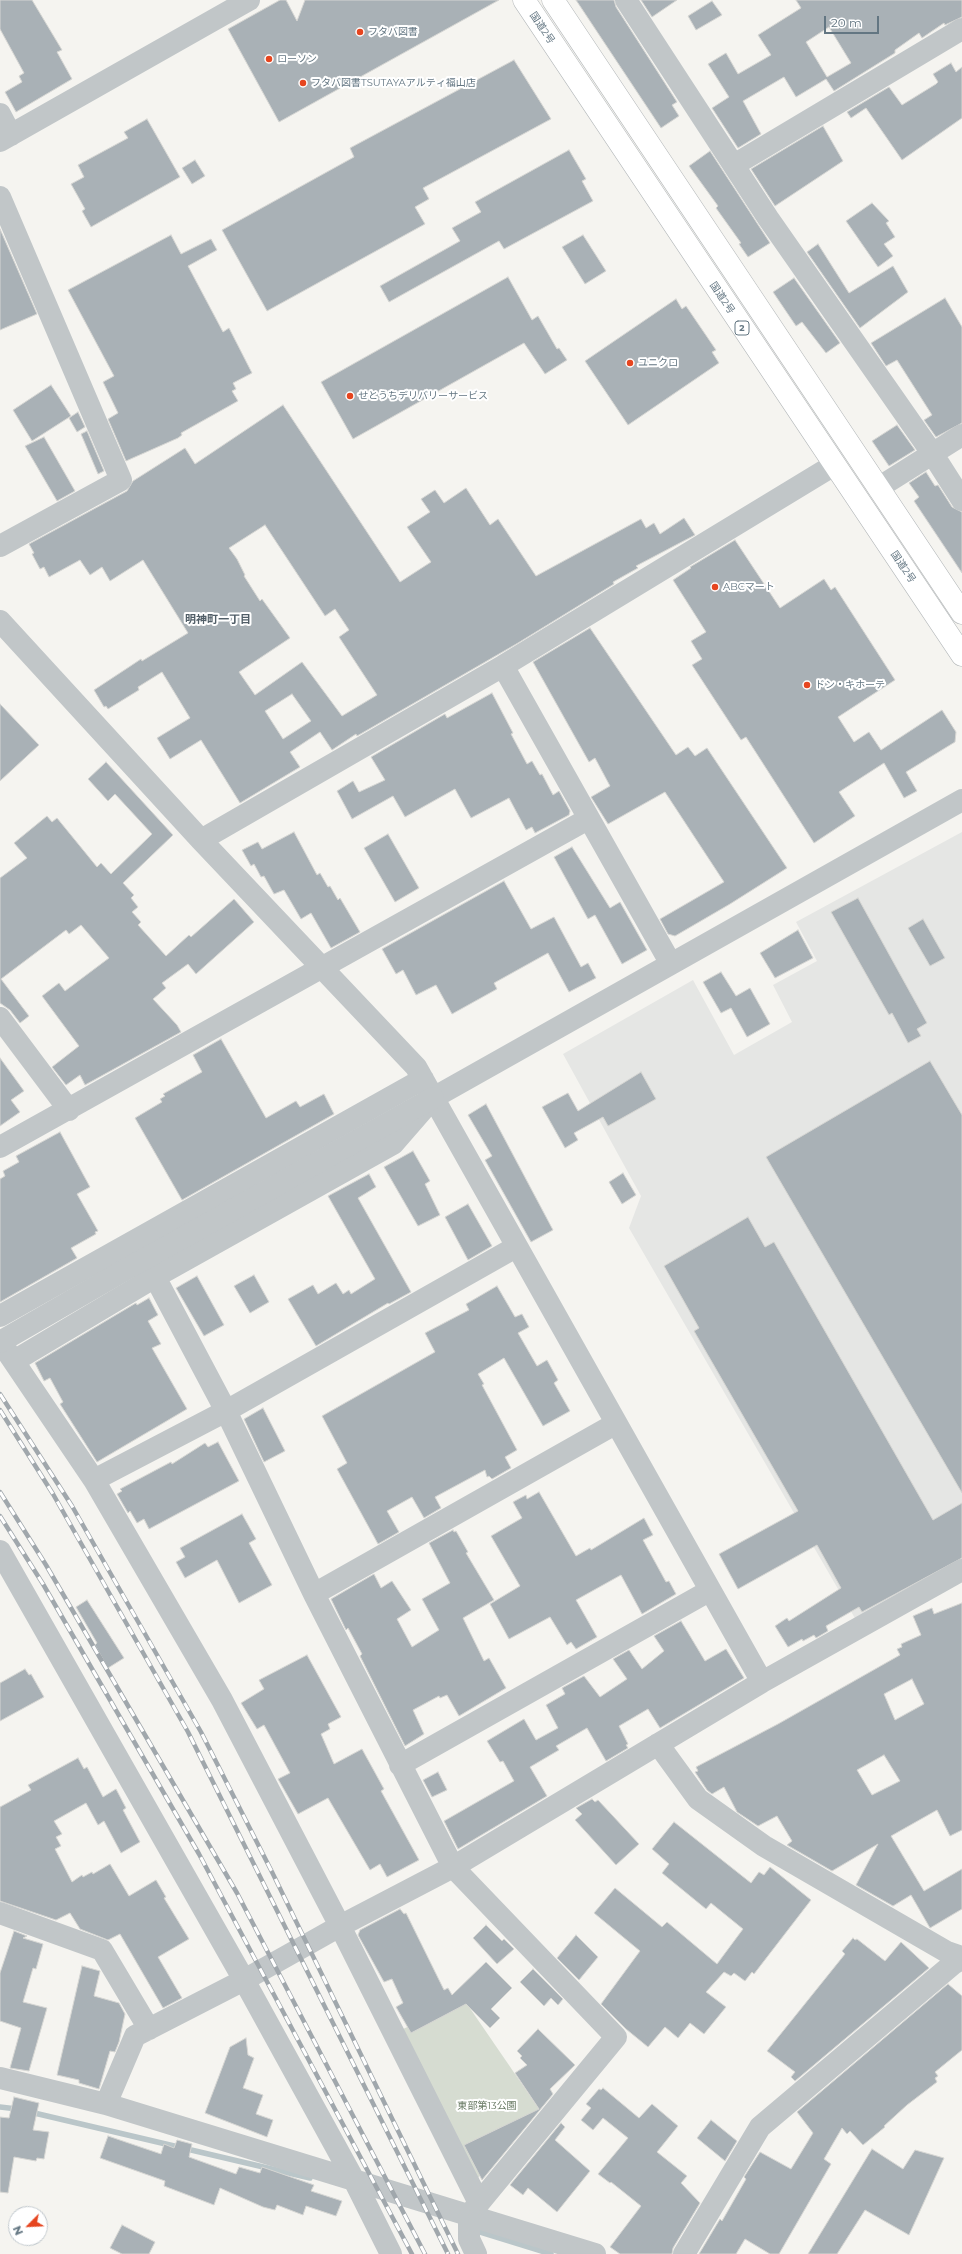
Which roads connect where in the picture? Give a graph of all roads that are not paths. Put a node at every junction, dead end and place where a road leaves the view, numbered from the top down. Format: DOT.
graph roads {
  1 [pos="249,0"];
  2 [pos="524,0"];
  3 [pos="553,0"];
  4 [pos="626,0"];
  5 [pos="962,29"];
  6 [pos="0,114"];
  7 [pos="5,138"];
  8 [pos="734,166"];
  9 [pos="0,197"];
  10 [pos="962,435"];
  11 [pos="932,452"];
  12 [pos="834,465"];
  13 [pos="878,488"];
  14 [pos="962,500"];
  15 [pos="0,546"];
  16 [pos="962,613"];
  17 [pos="0,621"];
  18 [pos="962,655"];
  19 [pos="503,666"];
  20 [pos="962,800"];
  21 [pos="588,819"];
  22 [pos="201,840"];
  23 [pos="671,964"];
  24 [pos="323,967"];
  25 [pos="0,1018"];
  26 [pos="428,1088"];
  27 [pos="69,1110"];
  28 [pos="0,1147"];
  29 [pos="516,1247"];
  30 [pos="155,1277"];
  31 [pos="0,1316"];
  32 [pos="0,1341"];
  33 [pos="14,1361"];
  34 [pos="226,1411"];
  35 [pos="615,1424"];
  36 [pos="94,1480"];
  37 [pos="0,1551"];
  38 [pos="962,1570"];
  39 [pos="709,1591"];
  40 [pos="314,1594"];
  41 [pos="762,1682"];
  42 [pos="658,1744"];
  43 [pos="400,1765"];
  44 [pos="453,1867"];
  45 [pos="0,1913"];
  46 [pos="340,1926"];
  47 [pos="962,1958"];
  48 [pos="244,1980"];
  49 [pos="149,2028"];
  50 [pos="0,2078"];
  51 [pos="106,2104"];
  52 [pos="354,2180"];
  53 [pos="474,2209"];
  54 [pos="391,2254"];
  55 [pos="476,2254"];
  56 [pos="595,2254"];
  57 [pos="684,2254"];
  1 -- 7 [label="street"];
  2 -- 12 [label="highway, 国道2号 / 2"];
  3 -- 13 [label="highway, 2"];
  4 -- 8 [label="street"];
  5 -- 8 [label="street"];
  6 -- 7 [label="street"];
  8 -- 11 [label="street"];
  9 -- 15 [label="street"];
  10 -- 11 [label="street"];
  11 -- 13 [label="street"];
  11 -- 14 [label="street"];
  12 -- 18 [label="highway, 国道2号 / 2"];
  12 -- 19 [label="street"];
  13 -- 16 [label="highway, 2"];
  17 -- 22 [label="street"];
  19 -- 21 [label="street"];
  19 -- 22 [label="street"];
  20 -- 23 [label="street"];
  21 -- 23 [label="street"];
  21 -- 24 [label="street"];
  22 -- 24 [label="street"];
  23 -- 26 [label="street"];
  24 -- 26 [label="street"];
  24 -- 27 [label="street"];
  25 -- 27 [label="street"];
  26 -- 29 [label="street"];
  26 -- 30 [label="street"];
  26 -- 31 [label="street"];
  26 -- 32 [label="street, bridge"];
  27 -- 28 [label="street"];
  29 -- 34 [label="street"];
  29 -- 35 [label="street"];
  30 -- 33 [label="street"];
  30 -- 34 [label="street"];
  32 -- 33 [label="street"];
  33 -- 36 [label="street"];
  34 -- 36 [label="street"];
  34 -- 40 [label="street"];
  35 -- 39 [label="street"];
  35 -- 40 [label="street"];
  36 -- 46 [label="street"];
  37 -- 48 [label="street"];
  38 -- 41 [label="street"];
  39 -- 41 [label="street"];
  39 -- 43 [label="street"];
  40 -- 43 [label="street"];
  41 -- 42 [label="street"];
  42 -- 44 [label="street"];
  42 -- 47 [label="street"];
  43 -- 44 [label="street"];
  44 -- 46 [label="street"];
  44 -- 53 [label="street"];
  45 -- 49 [label="street"];
  46 -- 48 [label="street"];
  46 -- 53 [label="street"];
  47 -- 57 [label="street"];
  48 -- 49 [label="street"];
  48 -- 52 [label="street"];
  49 -- 51 [label="street"];
  50 -- 51 [label="street"];
  51 -- 52 [label="street"];
  52 -- 53 [label="street"];
  52 -- 54 [label="street"];
  53 -- 55 [label="street"];
  53 -- 56 [label="street"];
}
